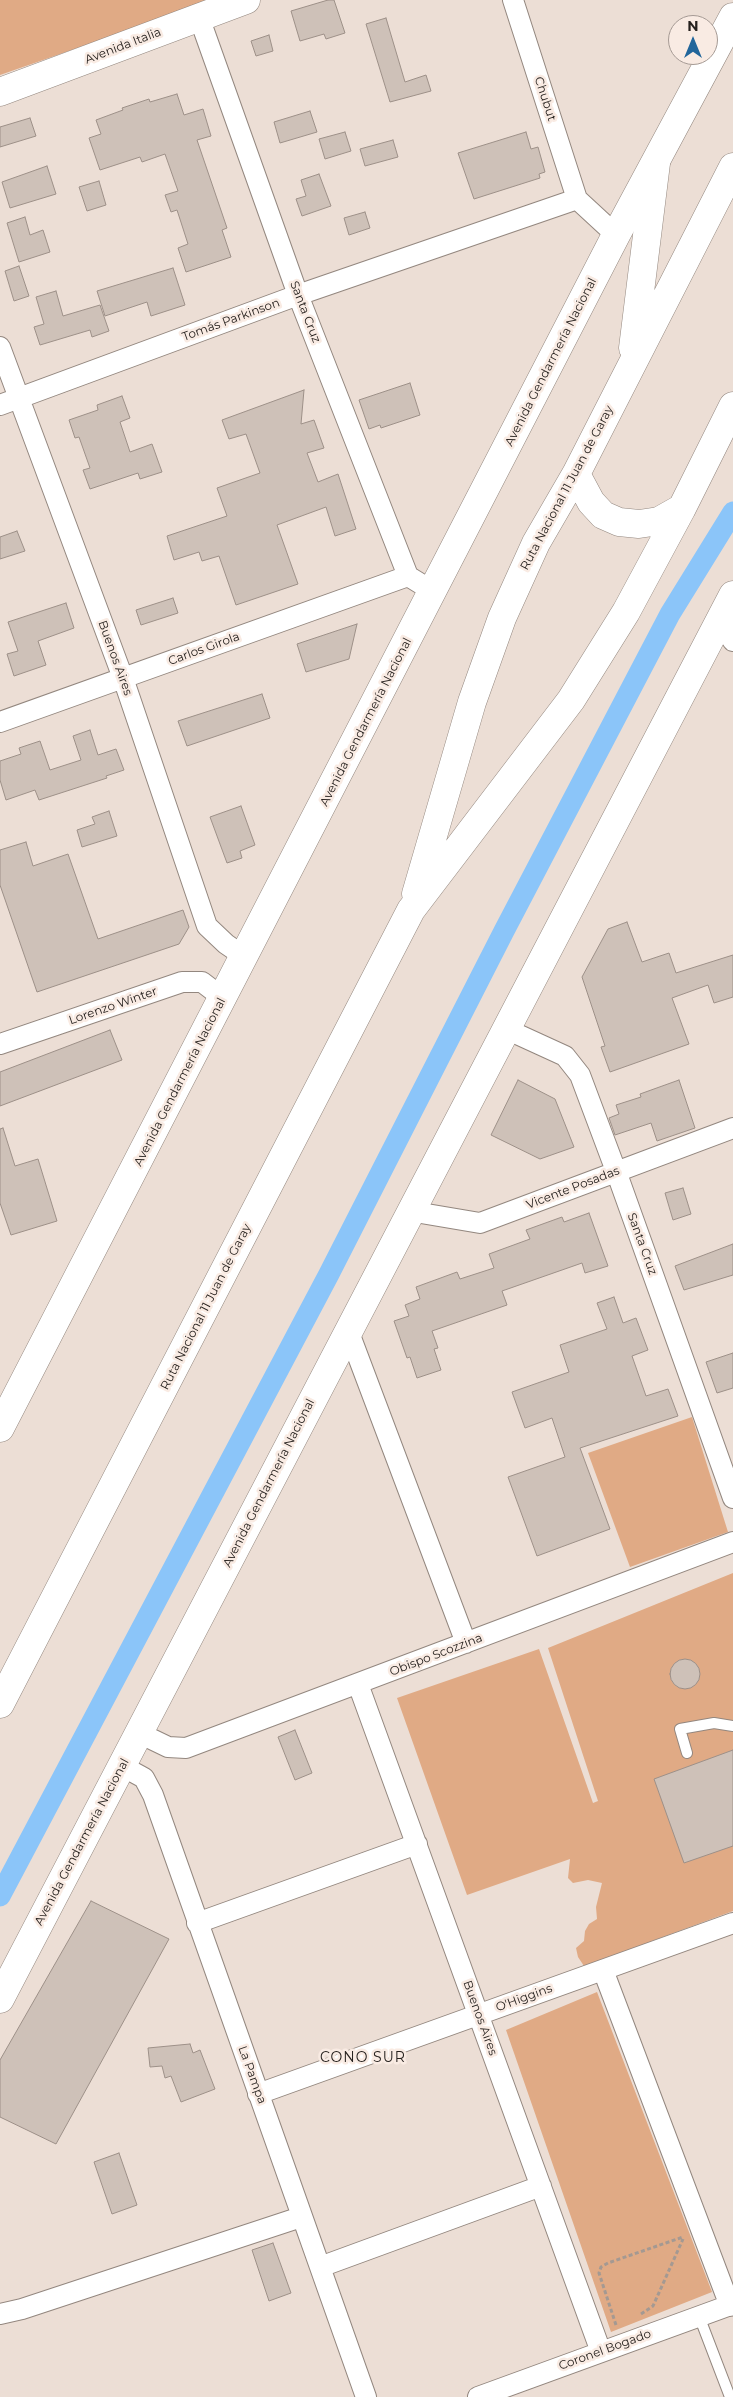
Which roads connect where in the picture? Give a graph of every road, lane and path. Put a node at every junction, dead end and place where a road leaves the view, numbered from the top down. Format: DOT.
graph roads {
  1 [pos="246,0"];
  2 [pos="513,0"];
  3 [pos="733,17"];
  4 [pos="199,18"];
  5 [pos="0,92"];
  6 [pos="656,163"];
  7 [pos="733,167"];
  8 [pos="577,199"];
  9 [pos="616,235"];
  10 [pos="298,295"];
  11 [pos="0,347"];
  12 [pos="630,365"];
  13 [pos="9,402"];
  14 [pos="733,406"];
  15 [pos="733,443"];
  16 [pos="701,468"];
  17 [pos="576,474"];
  18 [pos="682,508"];
  19 [pos="408,576"];
  20 [pos="434,592"];
  21 [pos="733,595"];
  22 [pos="726,631"];
  23 [pos="123,678"];
  24 [pos="0,722"];
  25 [pos="411,910"];
  26 [pos="245,957"];
  27 [pos="223,998"];
  28 [pos="506,1029"];
  29 [pos="0,1044"];
  30 [pos="733,1128"];
  31 [pos="616,1171"];
  32 [pos="409,1211"];
  33 [pos="348,1330"];
  34 [pos="0,1428"];
  35 [pos="733,1498"];
  36 [pos="733,1542"];
  37 [pos="466,1643"];
  38 [pos="358,1684"];
  39 [pos="0,1704"];
  40 [pos="733,1726"];
  41 [pos="138,1733"];
  42 [pos="687,1753"];
  43 [pos="122,1766"];
  44 [pos="417,1844"];
  45 [pos="733,1922"];
  46 [pos="197,1923"];
  47 [pos="603,1970"];
  48 [pos="0,1999"];
  49 [pos="479,2014"];
  50 [pos="258,2094"];
  51 [pos="541,2186"];
  52 [pos="301,2217"];
  53 [pos="703,2231"];
  54 [pos="684,2237"];
  55 [pos="320,2266"];
  56 [pos="732,2305"];
  57 [pos="0,2314"];
  58 [pos="639,2315"];
  59 [pos="700,2316"];
  60 [pos="624,2322"];
  61 [pos="616,2325"];
  62 [pos="594,2333"];
  63 [pos="601,2352"];
  64 [pos="366,2397"];
  65 [pos="478,2397"];
  66 [pos="730,2397"];
  1 -- 4 [label="main road, Avenida Italia"];
  2 -- 8 [label="street, Chubut"];
  3 -- 6 [label="main road, Avenida Gendarmería Nacional"];
  4 -- 5 [label="main road, Avenida Italia"];
  4 -- 10 [label="street, Santa Cruz"];
  6 -- 9 [label="main road, Avenida Gendarmería Nacional"];
  6 -- 12 [label="main road"];
  7 -- 12 [label="main road, Ruta Nacional 11 Juan de Garay"];
  8 -- 9 [label="street"];
  8 -- 10 [label="street, Tomás Parkinson"];
  9 -- 20 [label="main road, Avenida Gendarmería Nacional"];
  10 -- 13 [label="street, Tomás Parkinson"];
  10 -- 19 [label="street, Santa Cruz"];
  11 -- 13 [label="street, Buenos Aires"];
  12 -- 17 [label="main road, Ruta Nacional 11 Juan de Garay"];
  13 -- 23 [label="street, Buenos Aires"];
  14 -- 16 [label="main road, Ruta Nacional 11 Juan de Garay"];
  15 -- 16 [label="main road"];
  16 -- 18 [label="main road, Ruta Nacional 11 Juan de Garay"];
  17 -- 18 [label="main road"];
  17 -- 25 [label="main road, Ruta Nacional 11 Juan de Garay"];
  18 -- 25 [label="main road, Ruta Nacional 11 Juan de Garay"];
  19 -- 20 [label="street"];
  19 -- 23 [label="street, Carlos Girola"];
  20 -- 26 [label="main road, Avenida Gendarmería Nacional"];
  21 -- 22 [label="main road, Avenida Gendarmería Nacional"];
  22 -- 28 [label="main road, Avenida Gendarmería Nacional"];
  23 -- 24 [label="street, Carlos Girola"];
  23 -- 26 [label="street, Buenos Aires"];
  25 -- 39 [label="main road, Ruta Nacional 11 Juan de Garay"];
  26 -- 27 [label="main road, Avenida Gendarmería Nacional"];
  27 -- 29 [label="street, Lorenzo Winter"];
  27 -- 34 [label="main road, Avenida Gendarmería Nacional"];
  28 -- 31 [label="street, Santa Cruz"];
  28 -- 32 [label="main road, Avenida Gendarmería Nacional"];
  30 -- 31 [label="street, Vicente Posadas"];
  31 -- 32 [label="street, Vicente Posadas"];
  31 -- 35 [label="street, Santa Cruz"];
  32 -- 33 [label="main road, Avenida Gendarmería Nacional"];
  33 -- 37 [label="street"];
  33 -- 41 [label="main road, Avenida Gendarmería Nacional"];
  36 -- 37 [label="street, Obispo Scozzina"];
  37 -- 38 [label="street, Obispo Scozzina"];
  38 -- 41 [label="street, Obispo Scozzina"];
  38 -- 44 [label="street, Buenos Aires"];
  40 -- 42 [label="lane"];
  41 -- 43 [label="main road, Avenida Gendarmería Nacional"];
  43 -- 46 [label="street, La Pampa"];
  43 -- 48 [label="main road, Avenida Gendarmería Nacional"];
  44 -- 46 [label="street"];
  44 -- 49 [label="street, Buenos Aires"];
  45 -- 47 [label="street, O'Higgins"];
  46 -- 50 [label="street, La Pampa"];
  47 -- 49 [label="street, O'Higgins"];
  47 -- 53 [label="street"];
  49 -- 50 [label="street, O'Higgins"];
  49 -- 51 [label="street, Buenos Aires"];
  50 -- 52 [label="street, La Pampa"];
  51 -- 55 [label="street"];
  51 -- 62 [label="street, Buenos Aires"];
  52 -- 55 [label="street, La Pampa"];
  52 -- 57 [label="street"];
  53 -- 54 [label="path"];
  53 -- 56 [label="street"];
  54 -- 58 [label="path"];
  54 -- 61 [label="path"];
  55 -- 64 [label="street, La Pampa"];
  56 -- 59 [label="street, Coronel Bogado"];
  59 -- 63 [label="street, Coronel Bogado"];
  59 -- 66 [label="lane"];
  60 -- 61 [label="path"];
  61 -- 62 [label="path"];
  62 -- 63 [label="street, Buenos Aires"];
  63 -- 65 [label="street, Coronel Bogado"];
}
